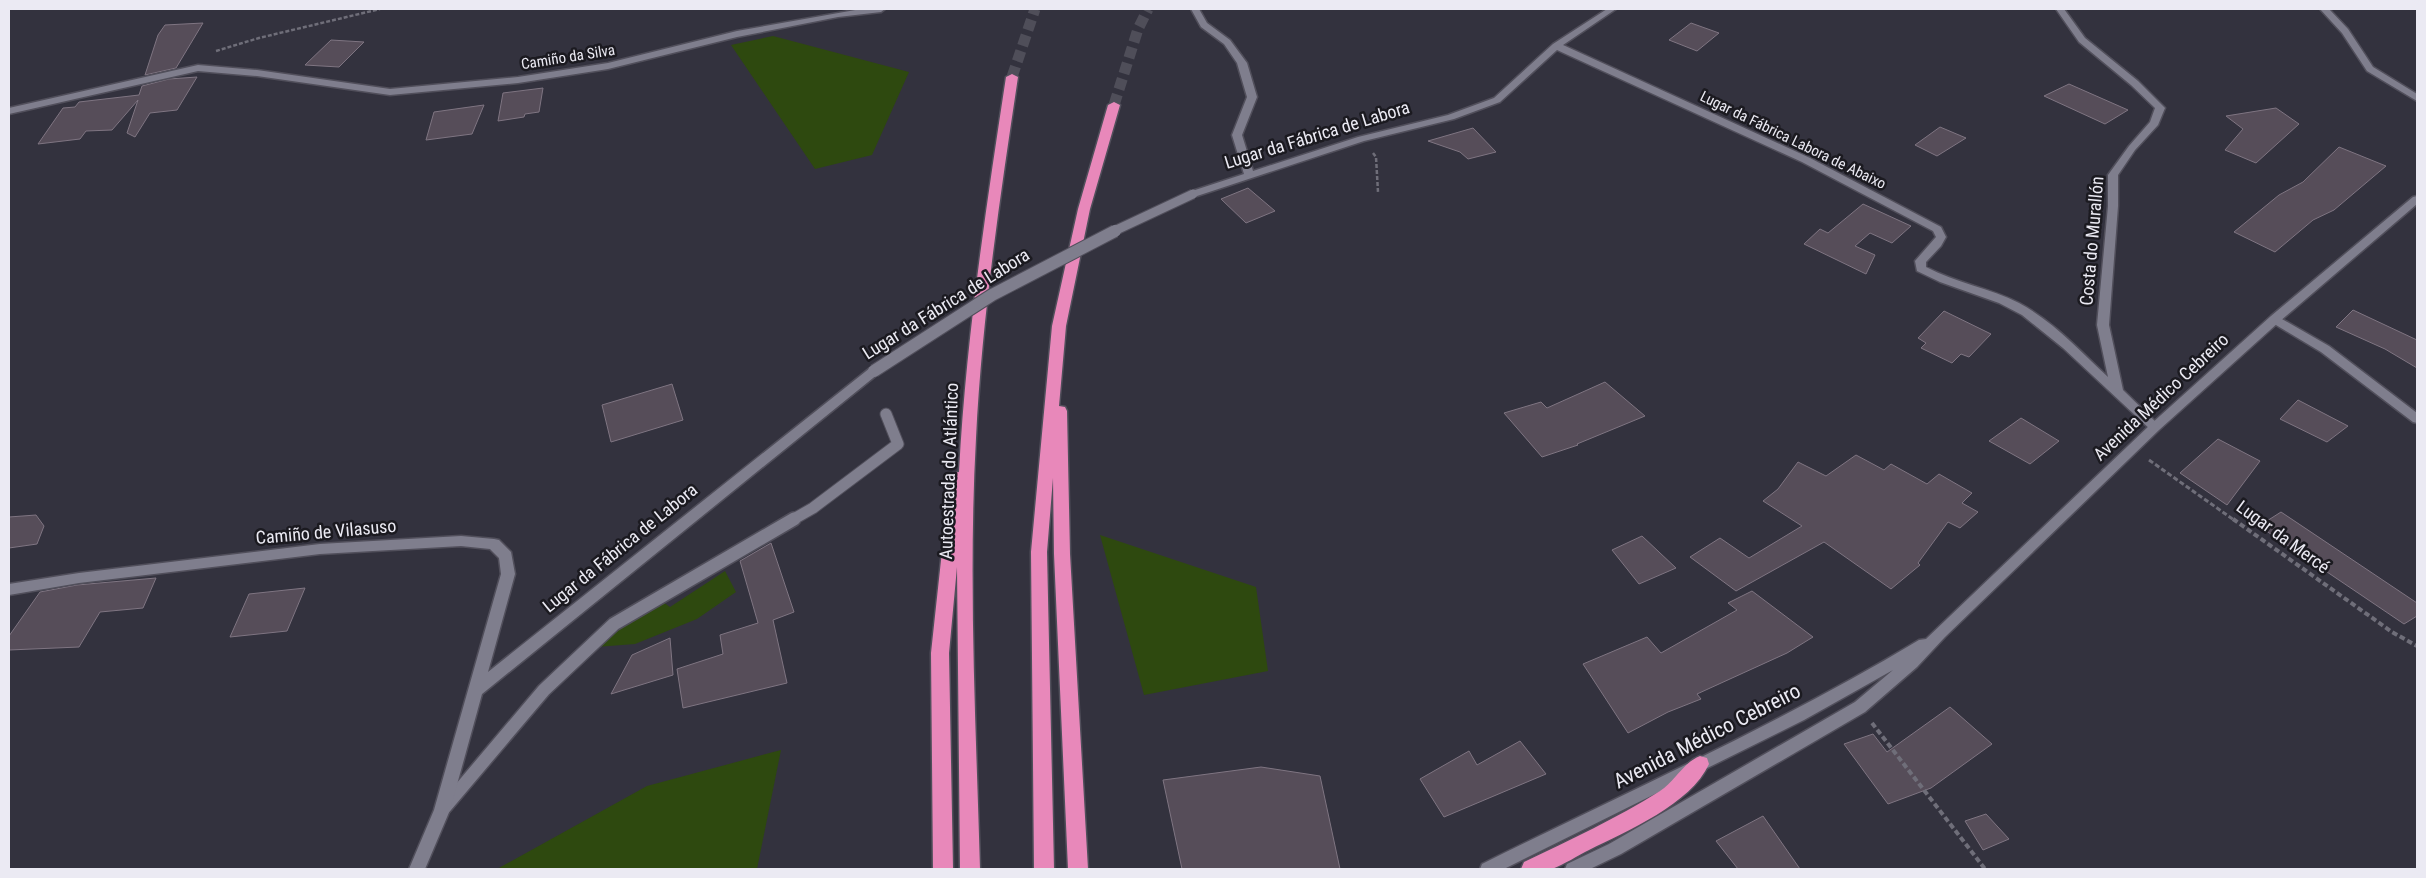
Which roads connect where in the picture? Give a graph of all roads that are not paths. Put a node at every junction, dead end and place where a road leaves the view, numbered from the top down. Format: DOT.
graph roads {
  1 [pos="881,9"];
  2 [pos="1195,9"];
  3 [pos="1612,9"];
  4 [pos="2060,9"];
  5 [pos="2324,9"];
  6 [pos="1556,46"];
  7 [pos="1012,77"];
  8 [pos="2417,98"];
  9 [pos="1114,105"];
  10 [pos="9,110"];
  11 [pos="1249,176"];
  12 [pos="2417,199"];
  13 [pos="2275,320"];
  14 [pos="1060,326"];
  15 [pos="975,354"];
  16 [pos="2117,392"];
  17 [pos="886,414"];
  18 [pos="2417,419"];
  19 [pos="2155,427"];
  20 [pos="9,590"];
  21 [pos="1940,633"];
  22 [pos="477,689"];
  23 [pos="1700,764"];
  24 [pos="442,810"];
  25 [pos="1043,865"];
  26 [pos="417,869"];
  27 [pos="943,869"];
  28 [pos="970,869"];
  29 [pos="1078,869"];
  30 [pos="1488,869"];
  31 [pos="1531,869"];
  32 [pos="1574,869"];
  1 -- 10 [label="street, Camiño da Silva"];
  2 -- 11 [label="street"];
  3 -- 6 [label="street, Lugar da Fábrica de Labora"];
  4 -- 16 [label="street, Costa do Murallón"];
  5 -- 8 [label="street"];
  6 -- 11 [label="street, Lugar da Fábrica de Labora"];
  6 -- 16 [label="street, Lugar da Fábrica Labora de Abaixo"];
  7 -- 15 [label="highway, Autoestrada do Atlántico"];
  9 -- 14 [label="highway"];
  11 -- 22 [label="street, Lugar da Fábrica de Labora, bridge"];
  12 -- 13 [label="street, Avenida Médico Cebreiro"];
  13 -- 18 [label="street"];
  13 -- 19 [label="street, Avenida Médico Cebreiro"];
  14 -- 25 [label="highway"];
  14 -- 29 [label="highway"];
  15 -- 27 [label="highway"];
  15 -- 28 [label="highway, Autoestrada do Atlántico"];
  16 -- 19 [label="street"];
  17 -- 24 [label="lane"];
  19 -- 21 [label="street, Avenida Médico Cebreiro"];
  20 -- 22 [label="street, Camiño de Vilasuso"];
  21 -- 23 [label="street, Avenida Médico Cebreiro"];
  21 -- 32 [label="street, Avenida Médico Cebreiro"];
  22 -- 24 [label="street"];
  23 -- 30 [label="street, Avenida Médico Cebreiro"];
  23 -- 31 [label="highway"];
  24 -- 26 [label="street"];
}
